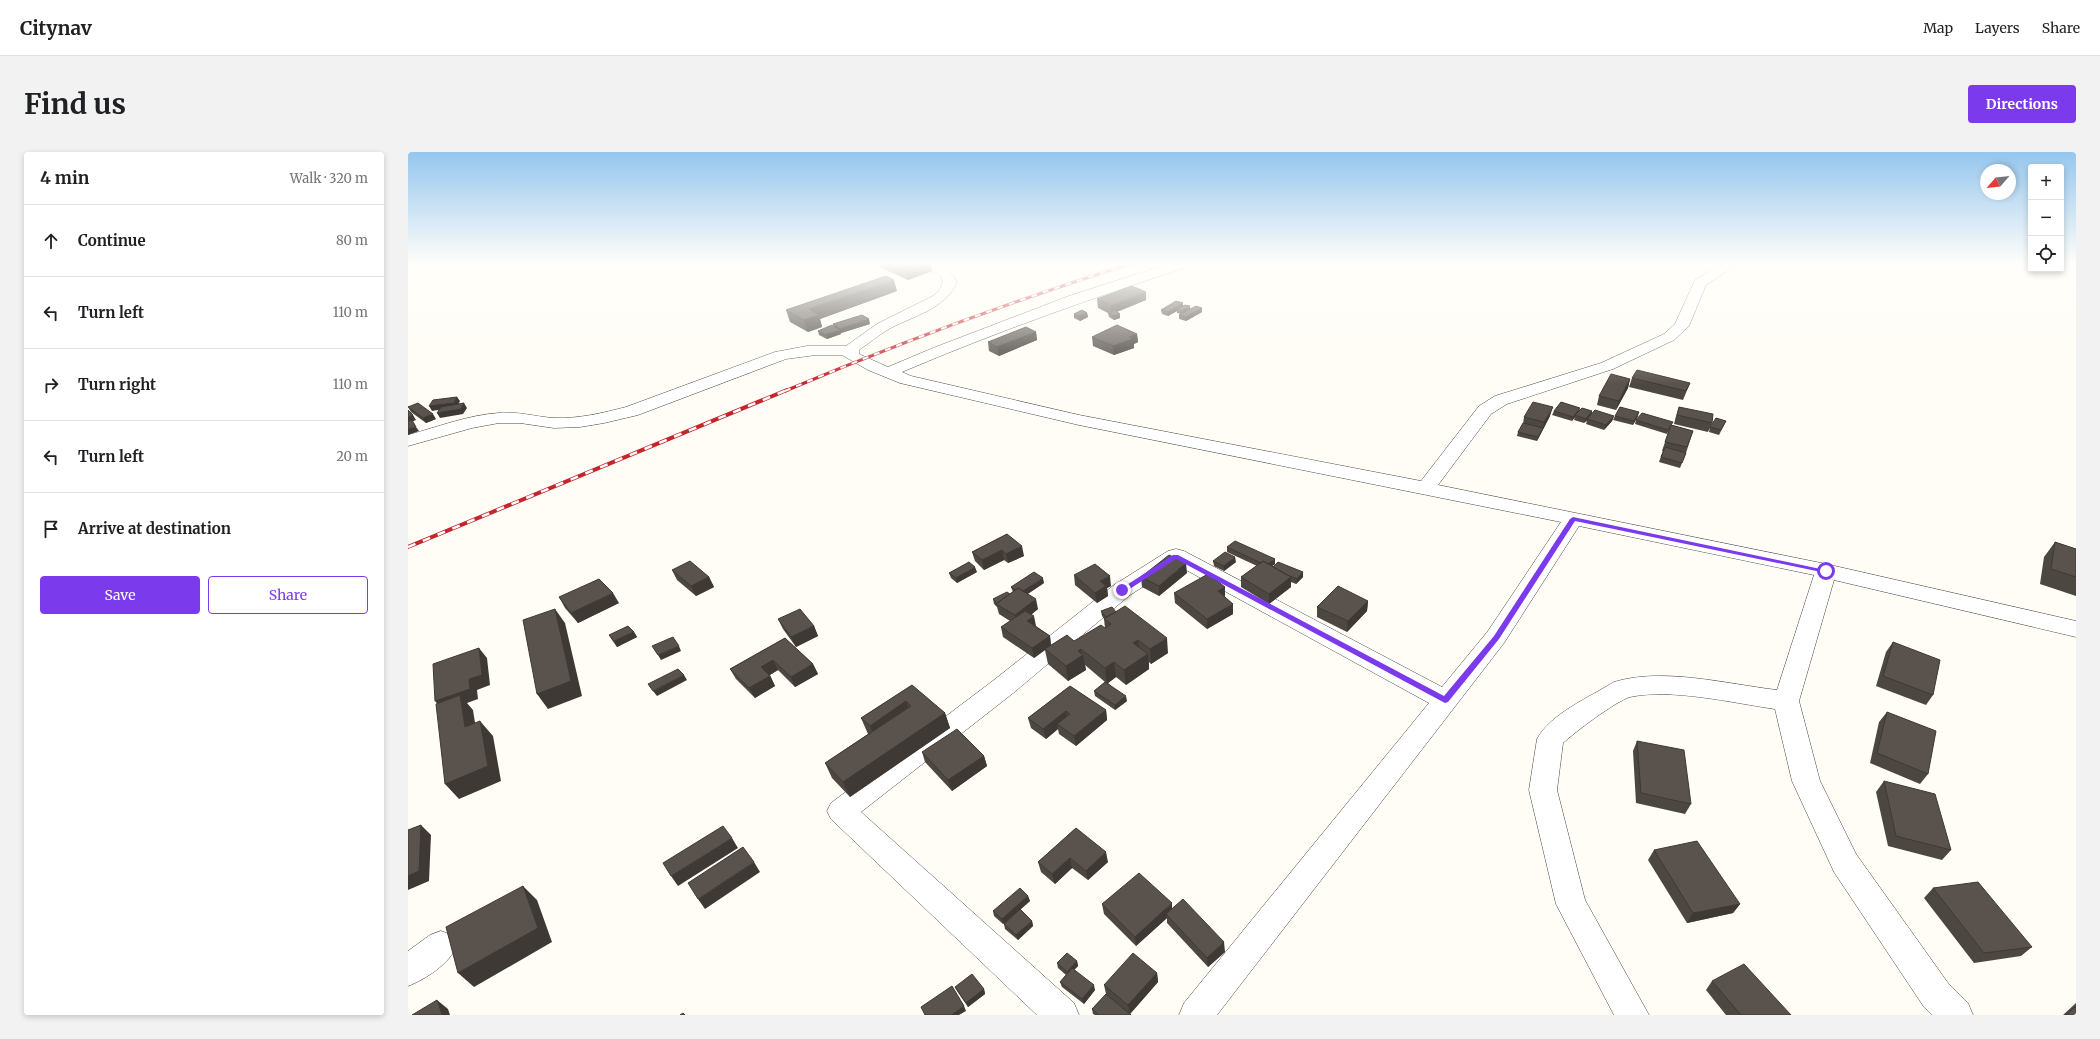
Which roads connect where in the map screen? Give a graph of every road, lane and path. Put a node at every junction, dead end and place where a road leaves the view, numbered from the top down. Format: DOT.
graph roads {
  1 [pos="931,303"];
  2 [pos="1063,303"];
  3 [pos="1692,303"];
  4 [pos="851,351"];
  5 [pos="887,373"];
  6 [pos="408,441"];
  7 [pos="1426,488"];
  8 [pos="1573,519"];
  9 [pos="1826,571"];
  10 [pos="2076,629"];
  11 [pos="1445,700"];
  12 [pos="1786,701"];
  13 [pos="441,946"];
  14 [pos="408,970"];
  15 [pos="1062,1015"];
  16 [pos="1196,1015"];
  17 [pos="1632,1015"];
  18 [pos="1956,1015"];
  1 -- 4 [label="street"];
  2 -- 5 [label="street"];
  3 -- 7 [label="street"];
  4 -- 5 [label="street"];
  4 -- 6 [label="street"];
  5 -- 7 [label="street"];
  7 -- 8 [label="street"];
  8 -- 9 [label="street"];
  8 -- 11 [label="street"];
  9 -- 10 [label="street"];
  9 -- 12 [label="street"];
  11 -- 15 [label="street"];
  11 -- 16 [label="street"];
  12 -- 17 [label="street"];
  12 -- 18 [label="street"];
  13 -- 14 [label="street"];
}
